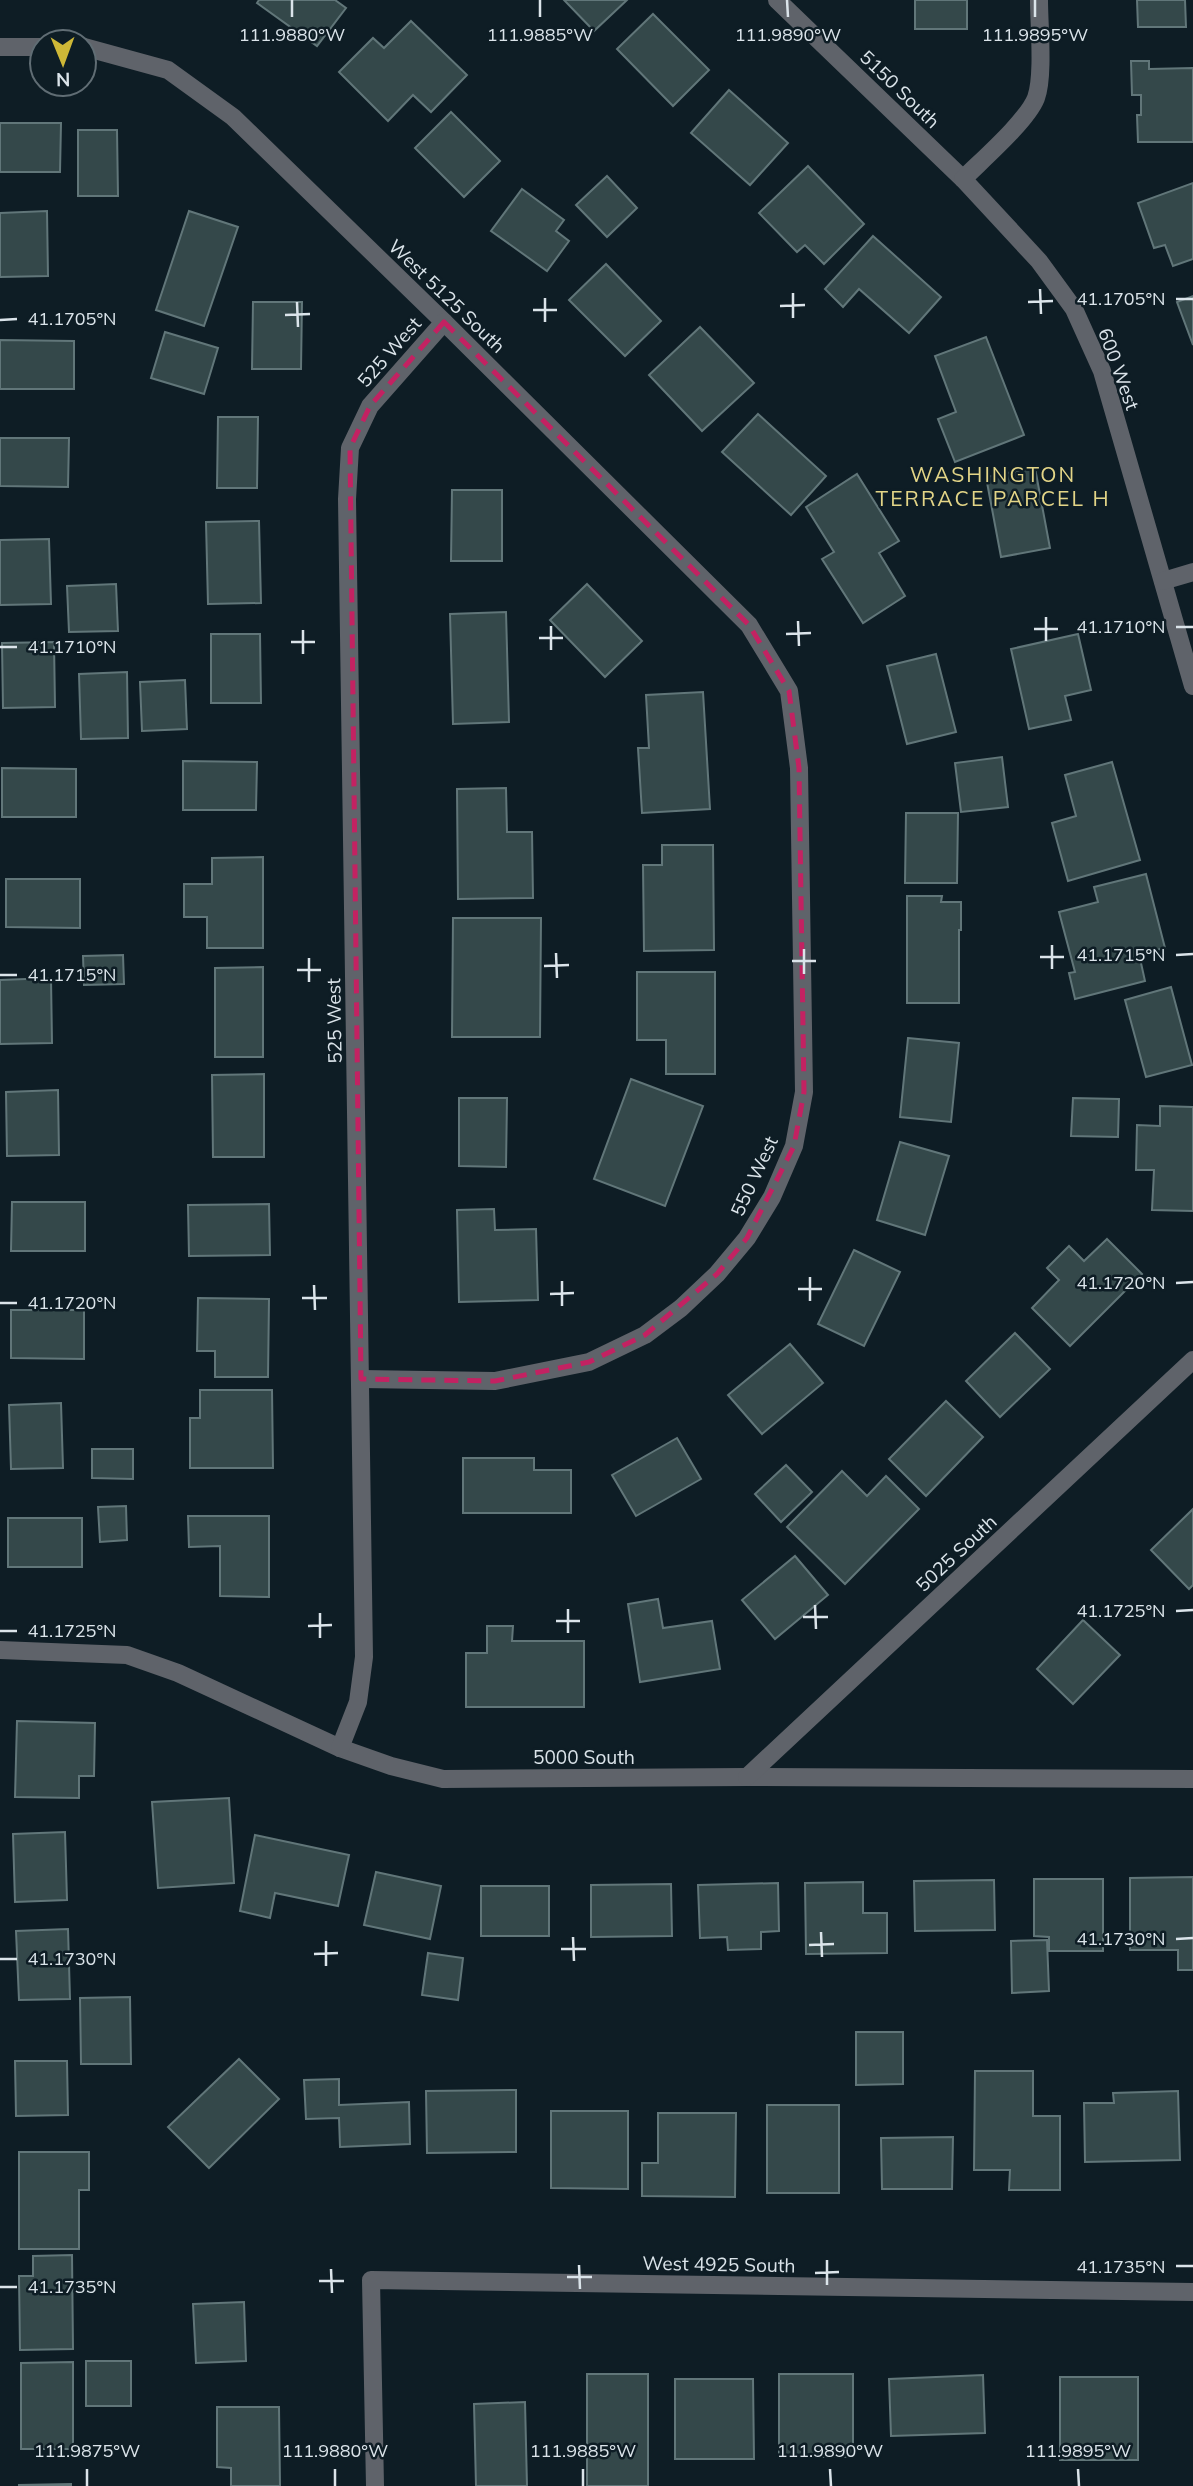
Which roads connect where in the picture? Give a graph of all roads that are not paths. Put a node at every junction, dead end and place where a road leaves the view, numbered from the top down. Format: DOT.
graph roads {
  1 [pos="777,0"];
  2 [pos="1039,0"];
  3 [pos="0,47"];
  4 [pos="28,47"];
  5 [pos="98,51"];
  6 [pos="963,179"];
  7 [pos="444,322"];
  8 [pos="1193,572"];
  9 [pos="1163,580"];
  10 [pos="749,625"];
  11 [pos="1193,685"];
  12 [pos="1193,1360"];
  13 [pos="361,1379"];
  14 [pos="0,1650"];
  15 [pos="340,1748"];
  16 [pos="747,1777"];
  17 [pos="1193,1779"];
  18 [pos="1193,2292"];
  19 [pos="375,2486"];
  1 -- 6 [label="street, 5150 South"];
  2 -- 6 [label="street"];
  3 -- 4 [label="street"];
  5 -- 7 [label="street, West 5125 South"];
  6 -- 9 [label="street, 600 West"];
  7 -- 10 [label="street, West 5125 South"];
  7 -- 13 [label="street, 525 West"];
  8 -- 9 [label="street"];
  9 -- 11 [label="street, 600 West"];
  10 -- 13 [label="street, 550 West"];
  12 -- 16 [label="street, 5025 South"];
  13 -- 15 [label="street, 525 West"];
  14 -- 15 [label="street, 5000 South"];
  15 -- 16 [label="street, 5000 South"];
  16 -- 17 [label="street, 5000 South"];
  18 -- 19 [label="street, West 4925 South"];
}
